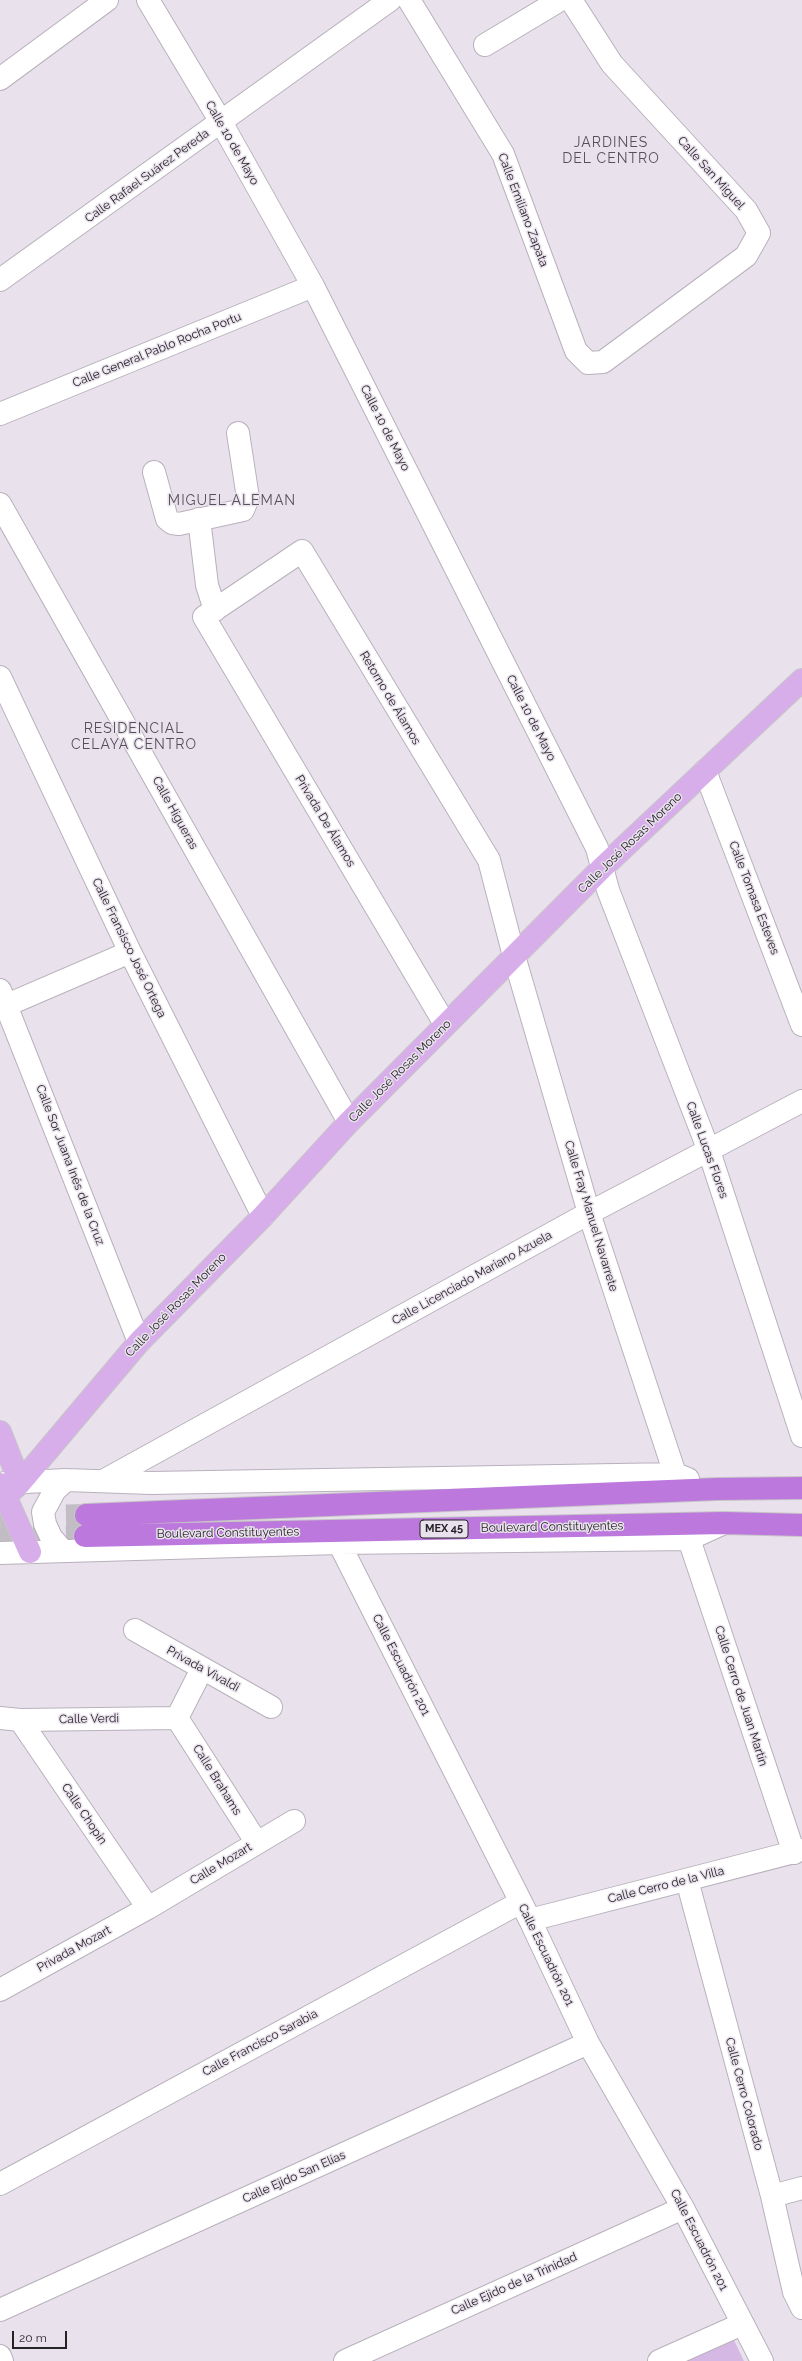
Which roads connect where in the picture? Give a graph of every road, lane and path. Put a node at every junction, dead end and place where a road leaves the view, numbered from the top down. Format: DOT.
graph roads {
  1 [pos="107,0"];
  2 [pos="148,0"];
  3 [pos="390,0"];
  4 [pos="409,0"];
  5 [pos="560,0"];
  6 [pos="571,0"];
  7 [pos="485,45"];
  8 [pos="0,79"];
  9 [pos="221,122"];
  10 [pos="0,280"];
  11 [pos="313,286"];
  12 [pos="588,363"];
  13 [pos="0,414"];
  14 [pos="238,432"];
  15 [pos="154,472"];
  16 [pos="0,504"];
  17 [pos="199,519"];
  18 [pos="210,614"];
  19 [pos="0,677"];
  20 [pos="802,680"];
  21 [pos="705,771"];
  22 [pos="603,867"];
  23 [pos="130,952"];
  24 [pos="514,956"];
  25 [pos="2,1001"];
  26 [pos="445,1024"];
  27 [pos="802,1025"];
  28 [pos="802,1101"];
  29 [pos="349,1122"];
  30 [pos="709,1151"];
  31 [pos="589,1213"];
  32 [pos="263,1216"];
  33 [pos="139,1342"];
  34 [pos="0,1432"];
  35 [pos="802,1436"];
  36 [pos="144,1458"];
  37 [pos="675,1474"];
  38 [pos="66,1480"];
  39 [pos="105,1480"];
  40 [pos="151,1483"];
  41 [pos="802,1488"];
  42 [pos="5,1489"];
  43 [pos="717,1489"];
  44 [pos="724,1523"];
  45 [pos="802,1525"];
  46 [pos="689,1539"];
  47 [pos="339,1543"];
  48 [pos="62,1550"];
  49 [pos="30,1552"];
  50 [pos="0,1553"];
  51 [pos="135,1630"];
  52 [pos="202,1669"];
  53 [pos="271,1707"];
  54 [pos="177,1718"];
  55 [pos="10,1719"];
  56 [pos="294,1821"];
  57 [pos="257,1843"];
  58 [pos="798,1852"];
  59 [pos="688,1880"];
  60 [pos="148,1908"];
  61 [pos="525,1911"];
  62 [pos="0,1990"];
  63 [pos="588,2043"];
  64 [pos="0,2184"];
  65 [pos="802,2188"];
  66 [pos="772,2196"];
  67 [pos="684,2208"];
  68 [pos="802,2308"];
  69 [pos="0,2310"];
  70 [pos="742,2324"];
  71 [pos="0,2356"];
  72 [pos="2,2361"];
  73 [pos="346,2361"];
  74 [pos="659,2361"];
  75 [pos="762,2361"];
  1 -- 8 [label="street"];
  2 -- 9 [label="street, Calle 10 de Mayo"];
  3 -- 9 [label="street, Calle Rafael Suárez Pereda"];
  4 -- 12 [label="street, Calle Emiliano Zapata"];
  5 -- 7 [label="street"];
  6 -- 12 [label="street, Calle San Miguel"];
  9 -- 10 [label="street, Calle Rafael Suárez Pereda"];
  9 -- 11 [label="street, Calle 10 de Mayo"];
  11 -- 13 [label="street, Calle General Pablo Rocha Portu"];
  11 -- 22 [label="street, Calle 10 de Mayo"];
  14 -- 17 [label="street"];
  15 -- 17 [label="street"];
  16 -- 29 [label="street, Calle Higueras"];
  17 -- 18 [label="street, Privada De Álamos"];
  18 -- 24 [label="street, Retorno de Álamos"];
  18 -- 26 [label="street, Privada De Álamos"];
  19 -- 23 [label="street, Calle Fransisco José Ortega"];
  20 -- 21 [label="main road, Calle José Rosas Moreno"];
  21 -- 22 [label="main road, Calle José Rosas Moreno"];
  21 -- 27 [label="street, Calle Tomasa Esteves"];
  22 -- 24 [label="main road, Calle José Rosas Moreno"];
  22 -- 30 [label="street, Calle Lucas Flores"];
  23 -- 25 [label="street"];
  23 -- 32 [label="street, Calle Fransisco José Ortega"];
  24 -- 26 [label="main road, Calle José Rosas Moreno"];
  24 -- 31 [label="street, Calle Fray Manuel Navarrete"];
  25 -- 33 [label="street, Calle Sor Juana Inés de la Cruz"];
  26 -- 29 [label="main road, Calle José Rosas Moreno"];
  28 -- 30 [label="street, Calle Licenciado Mariano Azuela"];
  29 -- 32 [label="main road, Calle José Rosas Moreno"];
  30 -- 31 [label="street, Calle Licenciado Mariano Azuela"];
  30 -- 35 [label="street, Calle Lucas Flores"];
  31 -- 36 [label="street, Calle Licenciado Mariano Azuela"];
  31 -- 37 [label="street, Calle Fray Manuel Navarrete"];
  32 -- 33 [label="main road, Calle José Rosas Moreno"];
  33 -- 42 [label="main road, Calle José Rosas Moreno"];
  34 -- 42 [label="main road"];
  36 -- 39 [label="street, Calle Licenciado Mariano Azuela"];
  36 -- 40 [label="street"];
  37 -- 40 [label="street"];
  37 -- 43 [label="street"];
  38 -- 39 [label="street"];
  38 -- 42 [label="street"];
  38 -- 48 [label="street"];
  39 -- 40 [label="street"];
  41 -- 43 [label="highway, Boulevard Constituyentes / MEX 45"];
  42 -- 49 [label="main road"];
  43 -- 44 [label="highway, Boulevard Constituyentes / MEX 45"];
  44 -- 45 [label="highway, Boulevard Constituyentes / MEX 45"];
  44 -- 46 [label="street"];
  46 -- 47 [label="street"];
  46 -- 58 [label="street, Calle Cerro de Juan Martín"];
  47 -- 48 [label="street"];
  47 -- 61 [label="street, Calle Escuadrón 201"];
  48 -- 49 [label="street"];
  49 -- 50 [label="street"];
  51 -- 52 [label="street, Privada Vivaldi"];
  52 -- 53 [label="street, Privada Vivaldi"];
  52 -- 54 [label="street"];
  54 -- 55 [label="street, Calle Verdi"];
  54 -- 57 [label="street, Calle Brahams"];
  55 -- 60 [label="street, Calle Chopin"];
  56 -- 57 [label="street, Calle Mozart"];
  57 -- 60 [label="street, Calle Mozart"];
  58 -- 59 [label="street, Calle Cerro de la Villa"];
  59 -- 61 [label="street, Calle Cerro de la Villa"];
  59 -- 66 [label="street, Calle Cerro Colorado"];
  60 -- 62 [label="street, Privada Mozart"];
  61 -- 63 [label="street, Calle Escuadrón 201"];
  61 -- 64 [label="street, Calle Francisco Sarabia"];
  63 -- 67 [label="street, Calle Escuadrón 201"];
  63 -- 69 [label="street, Calle Ejido San Elías"];
  65 -- 66 [label="street"];
  66 -- 68 [label="street, Calle Cerro Colorado"];
  67 -- 70 [label="street, Calle Escuadrón 201"];
  67 -- 73 [label="street, Calle Ejido de la Trinidad"];
  70 -- 74 [label="street"];
  70 -- 75 [label="street, Calle Escuadrón 201"];
  71 -- 72 [label="street"];
}
